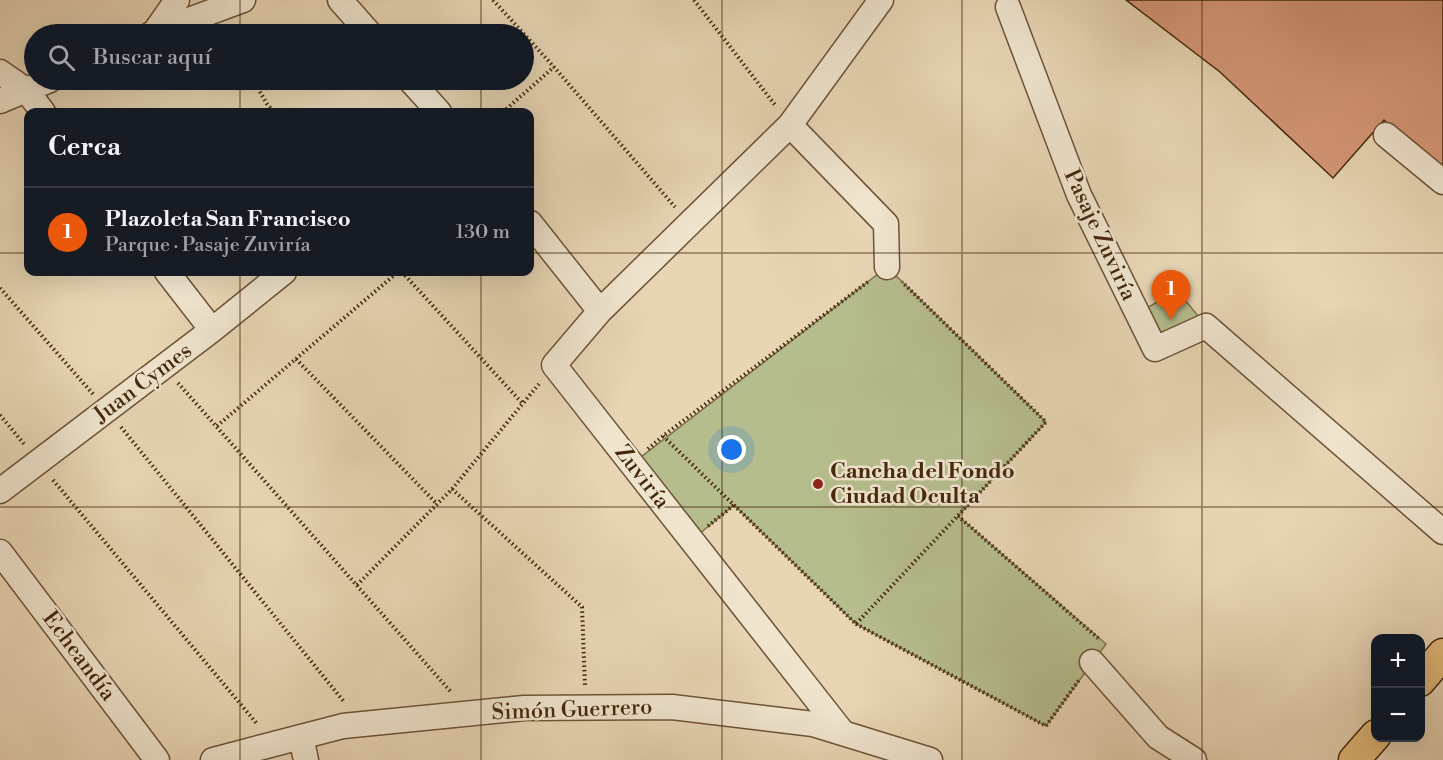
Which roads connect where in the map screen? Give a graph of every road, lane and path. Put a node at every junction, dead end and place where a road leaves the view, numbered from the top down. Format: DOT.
graph roads {
  1 [pos="177,0"];
  2 [pos="243,0"];
  3 [pos="340,0"];
  4 [pos="494,0"];
  5 [pos="694,0"];
  6 [pos="881,0"];
  7 [pos="1008,7"];
  8 [pos="160,24"];
  9 [pos="179,24"];
  10 [pos="361,24"];
  11 [pos="515,24"];
  12 [pos="534,45"];
  13 [pos="554,67"];
  14 [pos="0,72"];
  15 [pos="534,85"];
  16 [pos="24,89"];
  17 [pos="26,90"];
  18 [pos="259,90"];
  19 [pos="419,90"];
  20 [pos="528,90"];
  21 [pos="0,101"];
  22 [pos="40,108"];
  23 [pos="270,108"];
  24 [pos="435,108"];
  25 [pos="508,108"];
  26 [pos="790,125"];
  27 [pos="1386,135"];
  28 [pos="1443,182"];
  29 [pos="689,224"];
  30 [pos="534,228"];
  31 [pos="888,267"];
  32 [pos="170,276"];
  33 [pos="279,276"];
  34 [pos="393,276"];
  35 [pos="406,276"];
  36 [pos="0,288"];
  37 [pos="600,311"];
  38 [pos="212,330"];
  39 [pos="296,359"];
  40 [pos="555,365"];
  41 [pos="164,366"];
  42 [pos="523,404"];
  43 [pos="107,410"];
  44 [pos="0,415"];
  45 [pos="217,426"];
  46 [pos="663,436"];
  47 [pos="39,462"];
  48 [pos="632,464"];
  49 [pos="452,489"];
  50 [pos="0,491"];
  51 [pos="437,504"];
  52 [pos="734,505"];
  53 [pos="958,516"];
  54 [pos="1443,532"];
  55 [pos="692,540"];
  56 [pos="0,552"];
  57 [pos="357,585"];
  58 [pos="856,624"];
  59 [pos="1443,654"];
  60 [pos="1092,663"];
  61 [pos="1425,675"];
  62 [pos="585,708"];
  63 [pos="470,714"];
  64 [pos="363,724"];
  65 [pos="843,733"];
  66 [pos="1371,741"];
  67 [pos="274,744"];
  68 [pos="303,749"];
  69 [pos="157,760"];
  70 [pos="213,760"];
  71 [pos="930,760"];
  72 [pos="1194,760"];
  73 [pos="1354,760"];
  1 -- 8 [label="street"];
  2 -- 9 [label="street"];
  3 -- 10 [label="street"];
  4 -- 11 [label="path"];
  5 -- 26 [label="path"];
  6 -- 26 [label="street"];
  7 -- 54 [label="street, Pasaje Zuviría"];
  12 -- 13 [label="path"];
  13 -- 15 [label="path"];
  13 -- 29 [label="path"];
  14 -- 16 [label="street"];
  17 -- 21 [label="street"];
  17 -- 22 [label="street"];
  18 -- 23 [label="path"];
  19 -- 24 [label="street"];
  20 -- 25 [label="path"];
  26 -- 29 [label="street"];
  26 -- 31 [label="street"];
  27 -- 28 [label="street"];
  29 -- 37 [label="street"];
  30 -- 37 [label="street"];
  31 -- 46 [label="path"];
  31 -- 53 [label="path"];
  32 -- 38 [label="street"];
  33 -- 38 [label="street, Juan Cymes"];
  34 -- 39 [label="path"];
  35 -- 42 [label="path"];
  36 -- 43 [label="path"];
  37 -- 40 [label="street"];
  38 -- 41 [label="street, Juan Cymes"];
  39 -- 45 [label="path"];
  39 -- 51 [label="path"];
  40 -- 42 [label="path"];
  40 -- 48 [label="street, Zuviría"];
  41 -- 43 [label="street, Juan Cymes"];
  41 -- 45 [label="path"];
  42 -- 49 [label="path"];
  43 -- 47 [label="street, Juan Cymes"];
  43 -- 64 [label="path"];
  44 -- 47 [label="path"];
  45 -- 57 [label="path"];
  46 -- 48 [label="path"];
  46 -- 52 [label="path"];
  47 -- 50 [label="street, Juan Cymes"];
  47 -- 67 [label="path"];
  48 -- 55 [label="street, Zuviría"];
  49 -- 51 [label="path"];
  49 -- 62 [label="path"];
  51 -- 57 [label="path"];
  52 -- 55 [label="path"];
  52 -- 58 [label="path"];
  53 -- 58 [label="path"];
  53 -- 60 [label="path"];
  55 -- 65 [label="street, Zuviría"];
  56 -- 69 [label="street, Echeandía"];
  57 -- 63 [label="path"];
  58 -- 60 [label="path"];
  59 -- 61 [label="main road"];
  60 -- 72 [label="street"];
  62 -- 63 [label="street, Simón Guerrero"];
  62 -- 65 [label="street, Simón Guerrero"];
  63 -- 64 [label="street, Simón Guerrero"];
  64 -- 68 [label="street, Simón Guerrero"];
  65 -- 71 [label="street, Simón Guerrero"];
  66 -- 73 [label="main road"];
  67 -- 68 [label="street, Simón Guerrero"];
  67 -- 70 [label="street, Simón Guerrero"];
}
